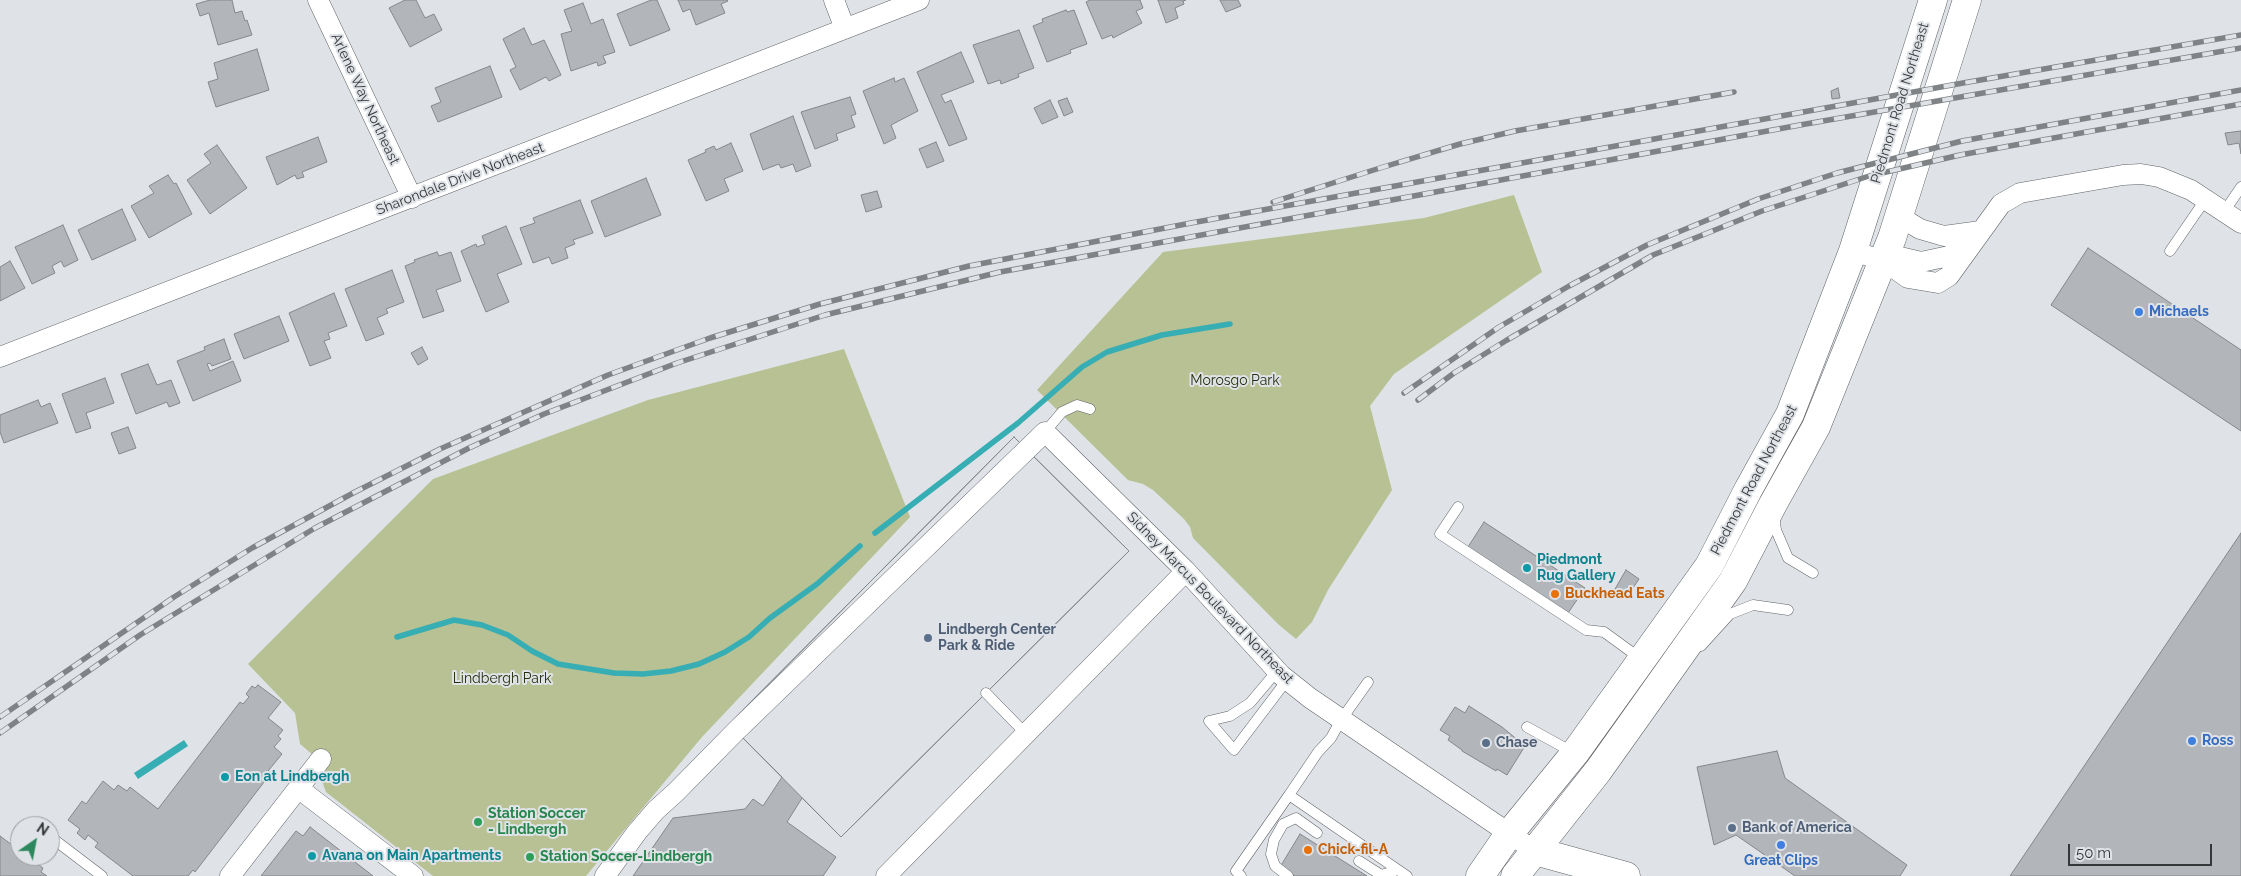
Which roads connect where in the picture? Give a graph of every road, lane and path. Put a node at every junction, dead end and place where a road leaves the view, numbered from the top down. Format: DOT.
graph roads {
  1 [pos="318,0"];
  2 [pos="834,0"];
  3 [pos="919,0"];
  4 [pos="1933,0"];
  5 [pos="1967,0"];
  6 [pos="845,29"];
  7 [pos="2241,187"];
  8 [pos="412,198"];
  9 [pos="2205,200"];
  10 [pos="2224,212"];
  11 [pos="1900,217"];
  12 [pos="2241,223"];
  13 [pos="1983,231"];
  14 [pos="1853,251"];
  15 [pos="2170,251"];
  16 [pos="1884,261"];
  17 [pos="0,357"];
  18 [pos="1090,409"];
  19 [pos="1045,432"];
  20 [pos="1773,504"];
  21 [pos="1458,507"];
  22 [pos="1186,571"];
  23 [pos="1813,573"];
  24 [pos="1788,610"];
  25 [pos="1642,660"];
  26 [pos="1282,676"];
  27 [pos="1666,676"];
  28 [pos="1368,682"];
  29 [pos="986,693"];
  30 [pos="1341,720"];
  31 [pos="1527,727"];
  32 [pos="1026,734"];
  33 [pos="1575,753"];
  34 [pos="321,759"];
  35 [pos="298,788"];
  36 [pos="1289,795"];
  37 [pos="1317,832"];
  38 [pos="1509,834"];
  39 [pos="60,844"];
  40 [pos="1535,851"];
  41 [pos="1359,860"];
  42 [pos="1403,873"];
  43 [pos="102,876"];
  44 [pos="230,876"];
  45 [pos="413,876"];
  46 [pos="605,876"];
  47 [pos="886,876"];
  48 [pos="1241,876"];
  49 [pos="1288,876"];
  50 [pos="1480,876"];
  51 [pos="1515,876"];
  52 [pos="1563,876"];
  53 [pos="1626,876"];
  1 -- 8 [label="street, Arlene Way Northeast"];
  2 -- 6 [label="street"];
  3 -- 6 [label="street, Sharondale Drive Northeast"];
  4 -- 14 [label="main road, Piedmont Road Northeast"];
  5 -- 11 [label="main road, Piedmont Road Northeast"];
  6 -- 8 [label="street, Sharondale Drive Northeast"];
  7 -- 10 [label="lane"];
  8 -- 17 [label="street, Sharondale Drive Northeast"];
  9 -- 10 [label="street"];
  9 -- 13 [label="street"];
  9 -- 15 [label="lane"];
  10 -- 12 [label="street"];
  11 -- 13 [label="street"];
  11 -- 16 [label="main road, Piedmont Road Northeast"];
  13 -- 16 [label="street"];
  14 -- 16 [label="street"];
  14 -- 25 [label="main road, Piedmont Road Northeast"];
  16 -- 20 [label="main road, Piedmont Road Northeast"];
  18 -- 19 [label="lane"];
  19 -- 22 [label="street, Sidney Marcus Boulevard Northeast"];
  19 -- 46 [label="street"];
  20 -- 23 [label="lane"];
  20 -- 27 [label="main road, Piedmont Road Northeast"];
  21 -- 25 [label="lane"];
  22 -- 26 [label="street, Sidney Marcus Boulevard Northeast"];
  22 -- 32 [label="street"];
  24 -- 27 [label="lane"];
  25 -- 33 [label="main road, Piedmont Road Northeast"];
  26 -- 26 [label="lane"];
  26 -- 30 [label="street, Sidney Marcus Boulevard Northeast"];
  27 -- 40 [label="main road, Piedmont Road Northeast"];
  28 -- 30 [label="lane"];
  29 -- 32 [label="lane"];
  30 -- 36 [label="lane"];
  30 -- 38 [label="street, Sidney Marcus Boulevard Northeast"];
  31 -- 33 [label="lane"];
  32 -- 47 [label="street"];
  33 -- 38 [label="main road, Piedmont Road Northeast"];
  34 -- 35 [label="street"];
  35 -- 44 [label="street"];
  35 -- 45 [label="street"];
  36 -- 42 [label="lane"];
  36 -- 48 [label="lane"];
  37 -- 49 [label="lane"];
  38 -- 40 [label="street, Sidney Marcus Boulevard Northeast"];
  38 -- 50 [label="main road, Piedmont Road Northeast"];
  39 -- 43 [label="lane"];
  40 -- 51 [label="main road, Piedmont Road Northeast"];
  40 -- 52 [label="main road, Sidney Marcus Boulevard Northeast"];
  40 -- 53 [label="main road, Sidney Marcus Boulevard Northeast"];
  41 -- 42 [label="lane"];
}
